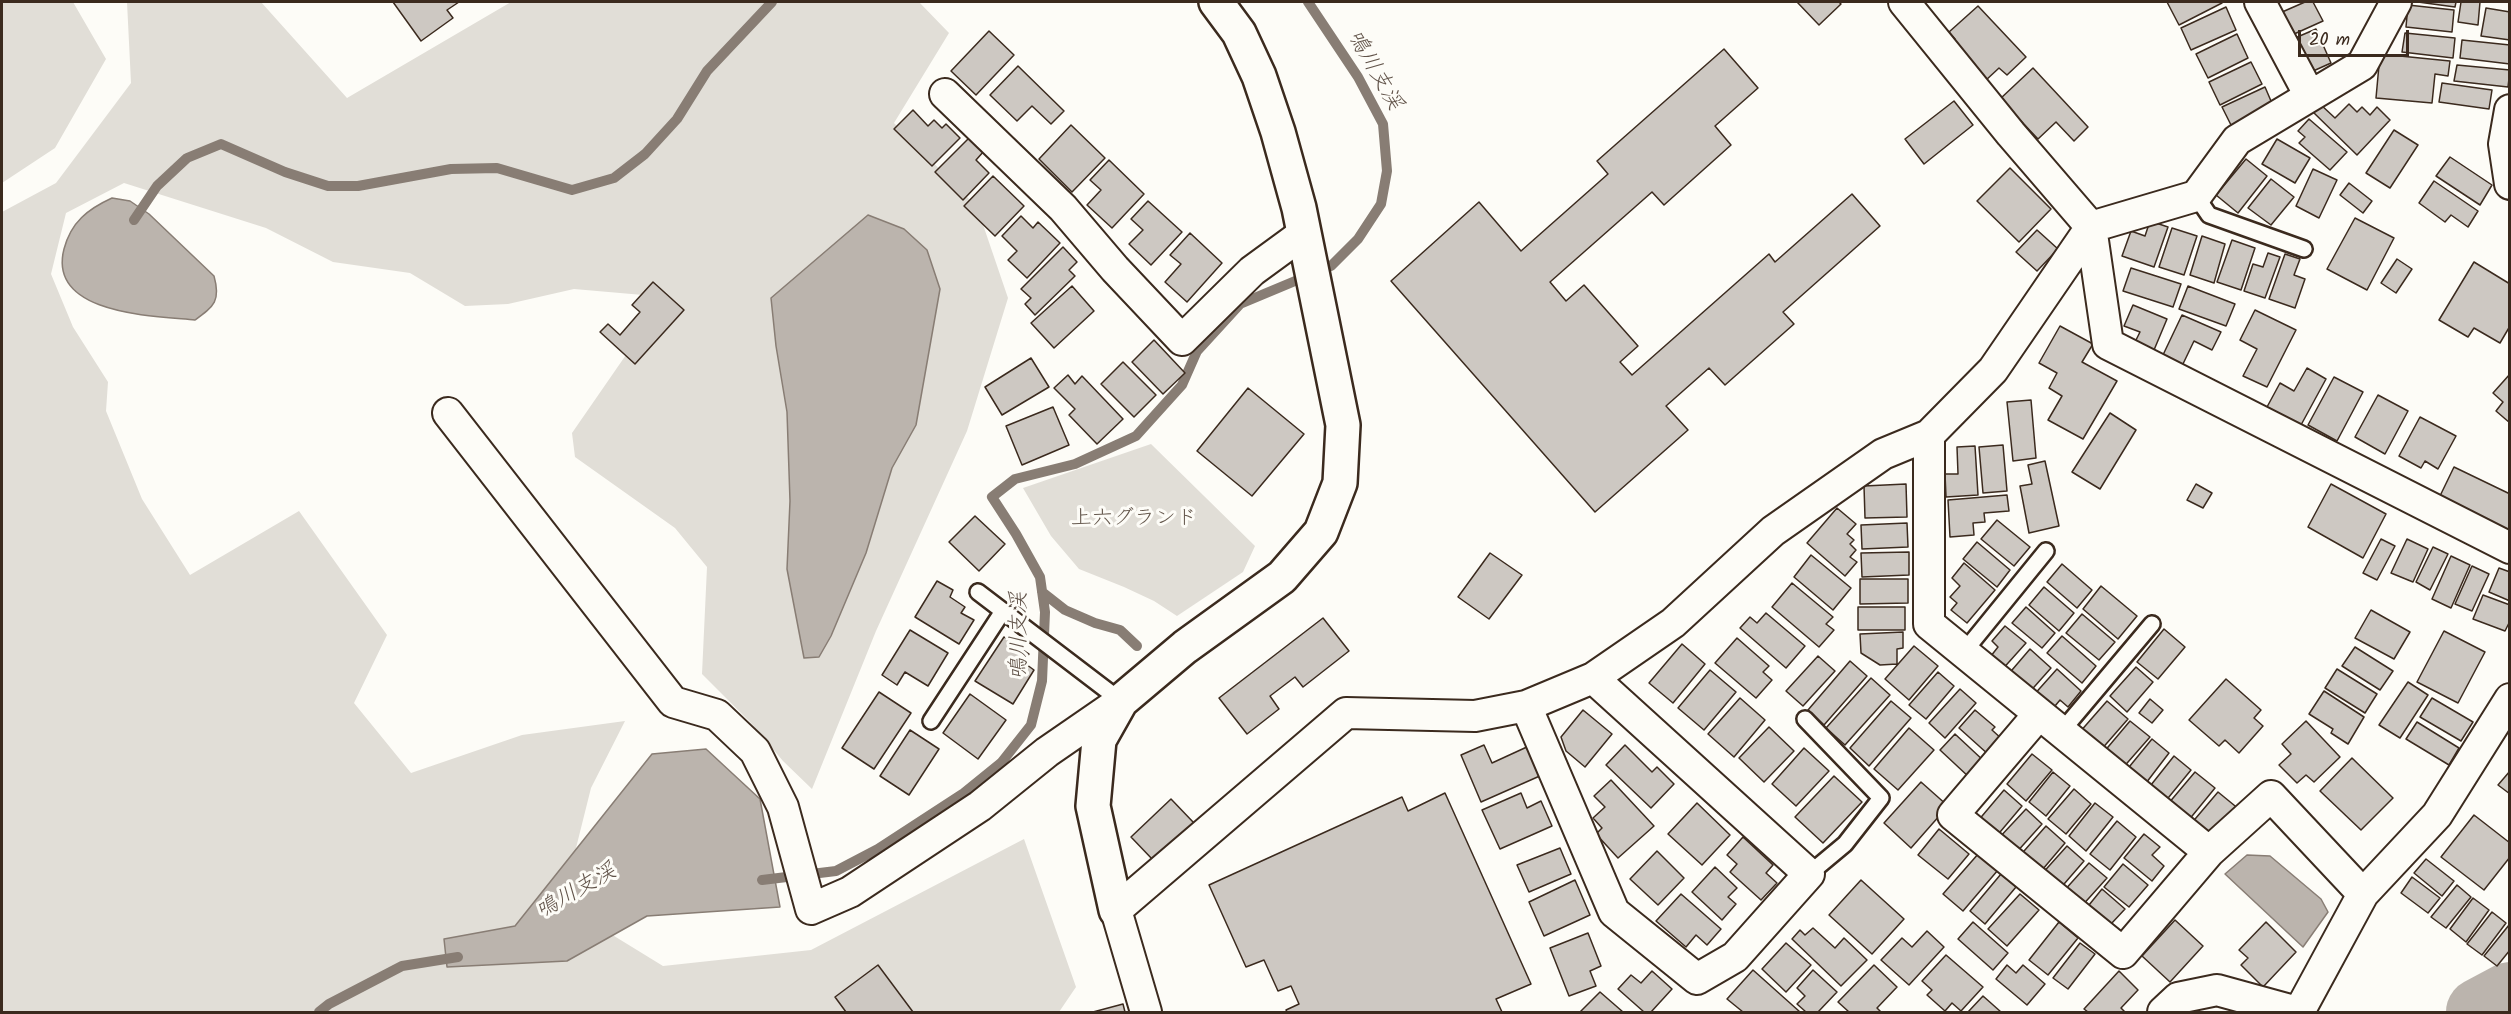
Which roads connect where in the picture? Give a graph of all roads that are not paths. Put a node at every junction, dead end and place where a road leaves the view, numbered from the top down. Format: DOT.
graph roads {
  1 [pos="1216,2"];
  2 [pos="1904,2"];
  3 [pos="2260,2"];
  4 [pos="2396,2"];
  5 [pos="945,94"];
  6 [pos="2310,96"];
  7 [pos="2510,110"];
  8 [pos="2510,183"];
  9 [pos="2196,196"];
  10 [pos="2091,227"];
  11 [pos="1304,233"];
  12 [pos="2304,249"];
  13 [pos="448,413"];
  14 [pos="1929,435"];
  15 [pos="2510,548"];
  16 [pos="2046,551"];
  17 [pos="978,592"];
  18 [pos="1003,611"];
  19 [pos="2152,624"];
  20 [pos="1963,652"];
  21 [pos="1593,678"];
  22 [pos="2510,699"];
  23 [pos="1121,701"];
  24 [pos="1526,706"];
  25 [pos="1805,719"];
  26 [pos="931,721"];
  27 [pos="2050,723"];
  28 [pos="2210,852"];
  29 [pos="1809,874"];
  30 [pos="2363,894"];
  31 [pos="1116,910"];
  32 [pos="1146,1012"];
  33 [pos="2163,1012"];
  34 [pos="2298,1012"];
  1 -- 11 [label="street"];
  2 -- 10 [label="street"];
  3 -- 6 [label="street"];
  4 -- 6 [label="street"];
  5 -- 11 [label="street"];
  6 -- 9 [label="street"];
  7 -- 8 [label="street"];
  9 -- 10 [label="street"];
  9 -- 12 [label="lane"];
  10 -- 14 [label="street"];
  10 -- 15 [label="street"];
  11 -- 23 [label="street"];
  13 -- 23 [label="street"];
  14 -- 20 [label="street"];
  14 -- 21 [label="street"];
  16 -- 20 [label="lane"];
  17 -- 18 [label="lane"];
  18 -- 23 [label="lane"];
  18 -- 26 [label="lane"];
  19 -- 27 [label="lane"];
  20 -- 27 [label="street"];
  21 -- 24 [label="street"];
  21 -- 29 [label="street"];
  22 -- 30 [label="street"];
  23 -- 31 [label="street"];
  24 -- 29 [label="street"];
  24 -- 31 [label="street"];
  25 -- 29 [label="lane"];
  27 -- 28 [label="street"];
  27 -- 28 [label="street"];
  28 -- 30 [label="street"];
  30 -- 34 [label="street"];
  31 -- 32 [label="street"];
  33 -- 34 [label="street"];
}
